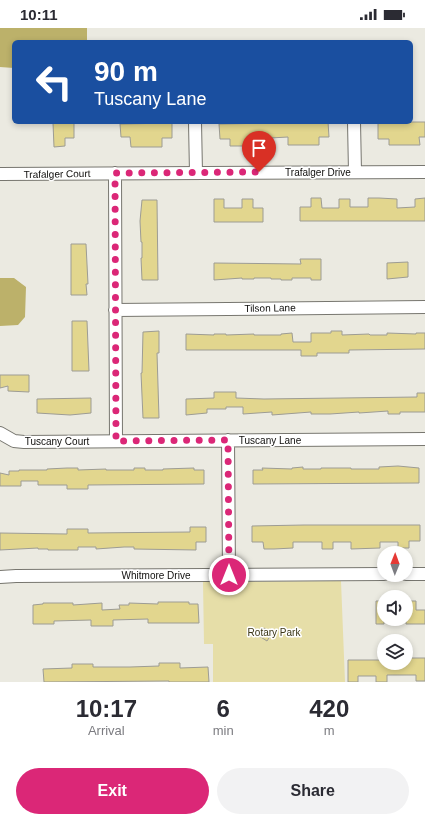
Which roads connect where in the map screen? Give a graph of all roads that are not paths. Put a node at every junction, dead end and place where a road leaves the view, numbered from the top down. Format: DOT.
graph roads {
  1 [pos="195,124"];
  2 [pos="354,124"];
  3 [pos="355,172"];
  4 [pos="425,172"];
  5 [pos="115,173"];
  6 [pos="196,173"];
  7 [pos="0,174"];
  8 [pos="425,307"];
  9 [pos="115,310"];
  10 [pos="0,433"];
  11 [pos="425,439"];
  12 [pos="228,440"];
  13 [pos="116,441"];
  14 [pos="377,574"];
  15 [pos="413,574"];
  16 [pos="425,574"];
  17 [pos="229,575"];
  18 [pos="0,577"];
  1 -- 6 [label="street"];
  2 -- 3 [label="street"];
  3 -- 4 [label="street, Trafalger Drive"];
  3 -- 6 [label="street, Trafalger Drive"];
  5 -- 6 [label="street, Trafalger Drive"];
  5 -- 7 [label="street, Trafalger Court"];
  5 -- 9 [label="street"];
  8 -- 9 [label="street, Tilson Lane"];
  9 -- 13 [label="street"];
  10 -- 13 [label="street, Tuscany Court"];
  11 -- 12 [label="street, Tuscany Lane"];
  12 -- 13 [label="street, Tuscany Lane"];
  12 -- 17 [label="street"];
  14 -- 17 [label="street, Whitmore Drive"];
  15 -- 16 [label="street"];
  17 -- 18 [label="street, Whitmore Drive"];
}
